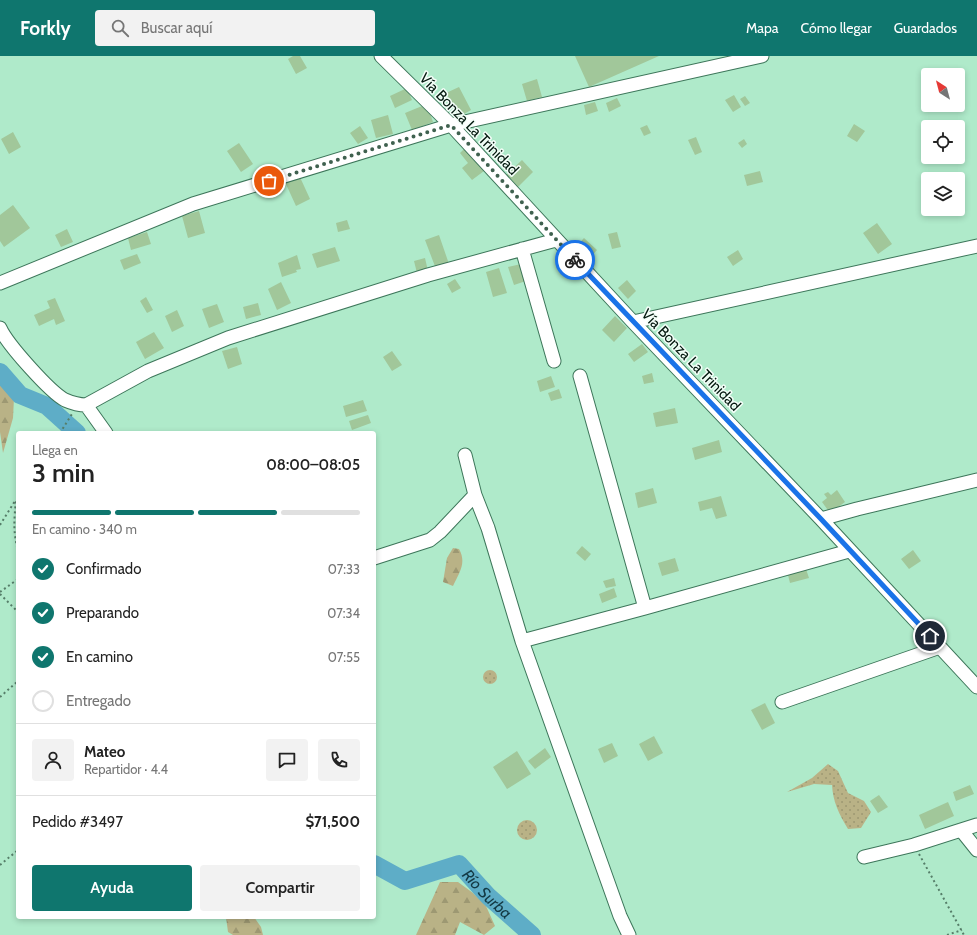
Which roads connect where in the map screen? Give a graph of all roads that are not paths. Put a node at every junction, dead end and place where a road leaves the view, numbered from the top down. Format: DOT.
graph roads {
  1 [pos="381,56"];
  2 [pos="762,56"];
  3 [pos="451,125"];
  4 [pos="556,240"];
  5 [pos="977,246"];
  6 [pos="522,249"];
  7 [pos="0,283"];
  8 [pos="633,322"];
  9 [pos="0,328"];
  10 [pos="554,361"];
  11 [pos="580,376"];
  12 [pos="82,405"];
  13 [pos="104,431"];
  14 [pos="465,455"];
  15 [pos="977,480"];
  16 [pos="475,495"];
  17 [pos="821,519"];
  18 [pos="849,550"];
  19 [pos="376,557"];
  20 [pos="645,608"];
  21 [pos="522,641"];
  22 [pos="940,647"];
  23 [pos="977,687"];
  24 [pos="782,702"];
  25 [pos="977,825"];
  26 [pos="961,830"];
  27 [pos="977,850"];
  28 [pos="864,858"];
  29 [pos="629,935"];
  1 -- 3 [label="street, Vía Bonza La Trinidad"];
  2 -- 3 [label="street"];
  3 -- 4 [label="street, Vía Bonza La Trinidad"];
  3 -- 7 [label="street"];
  4 -- 6 [label="street"];
  4 -- 8 [label="street, Vía Bonza La Trinidad"];
  5 -- 8 [label="street"];
  6 -- 10 [label="street"];
  6 -- 12 [label="street"];
  8 -- 17 [label="street, Vía Bonza La Trinidad"];
  9 -- 12 [label="street"];
  11 -- 20 [label="street"];
  12 -- 13 [label="street"];
  14 -- 16 [label="street"];
  15 -- 17 [label="street"];
  16 -- 19 [label="street"];
  16 -- 21 [label="street"];
  17 -- 18 [label="street, Vía Bonza La Trinidad"];
  18 -- 20 [label="street"];
  18 -- 22 [label="street, Vía Bonza La Trinidad"];
  20 -- 21 [label="street"];
  21 -- 29 [label="street"];
  22 -- 23 [label="street, Vía Bonza La Trinidad"];
  22 -- 24 [label="street"];
  25 -- 26 [label="street"];
  26 -- 27 [label="street"];
  26 -- 28 [label="street"];
}
